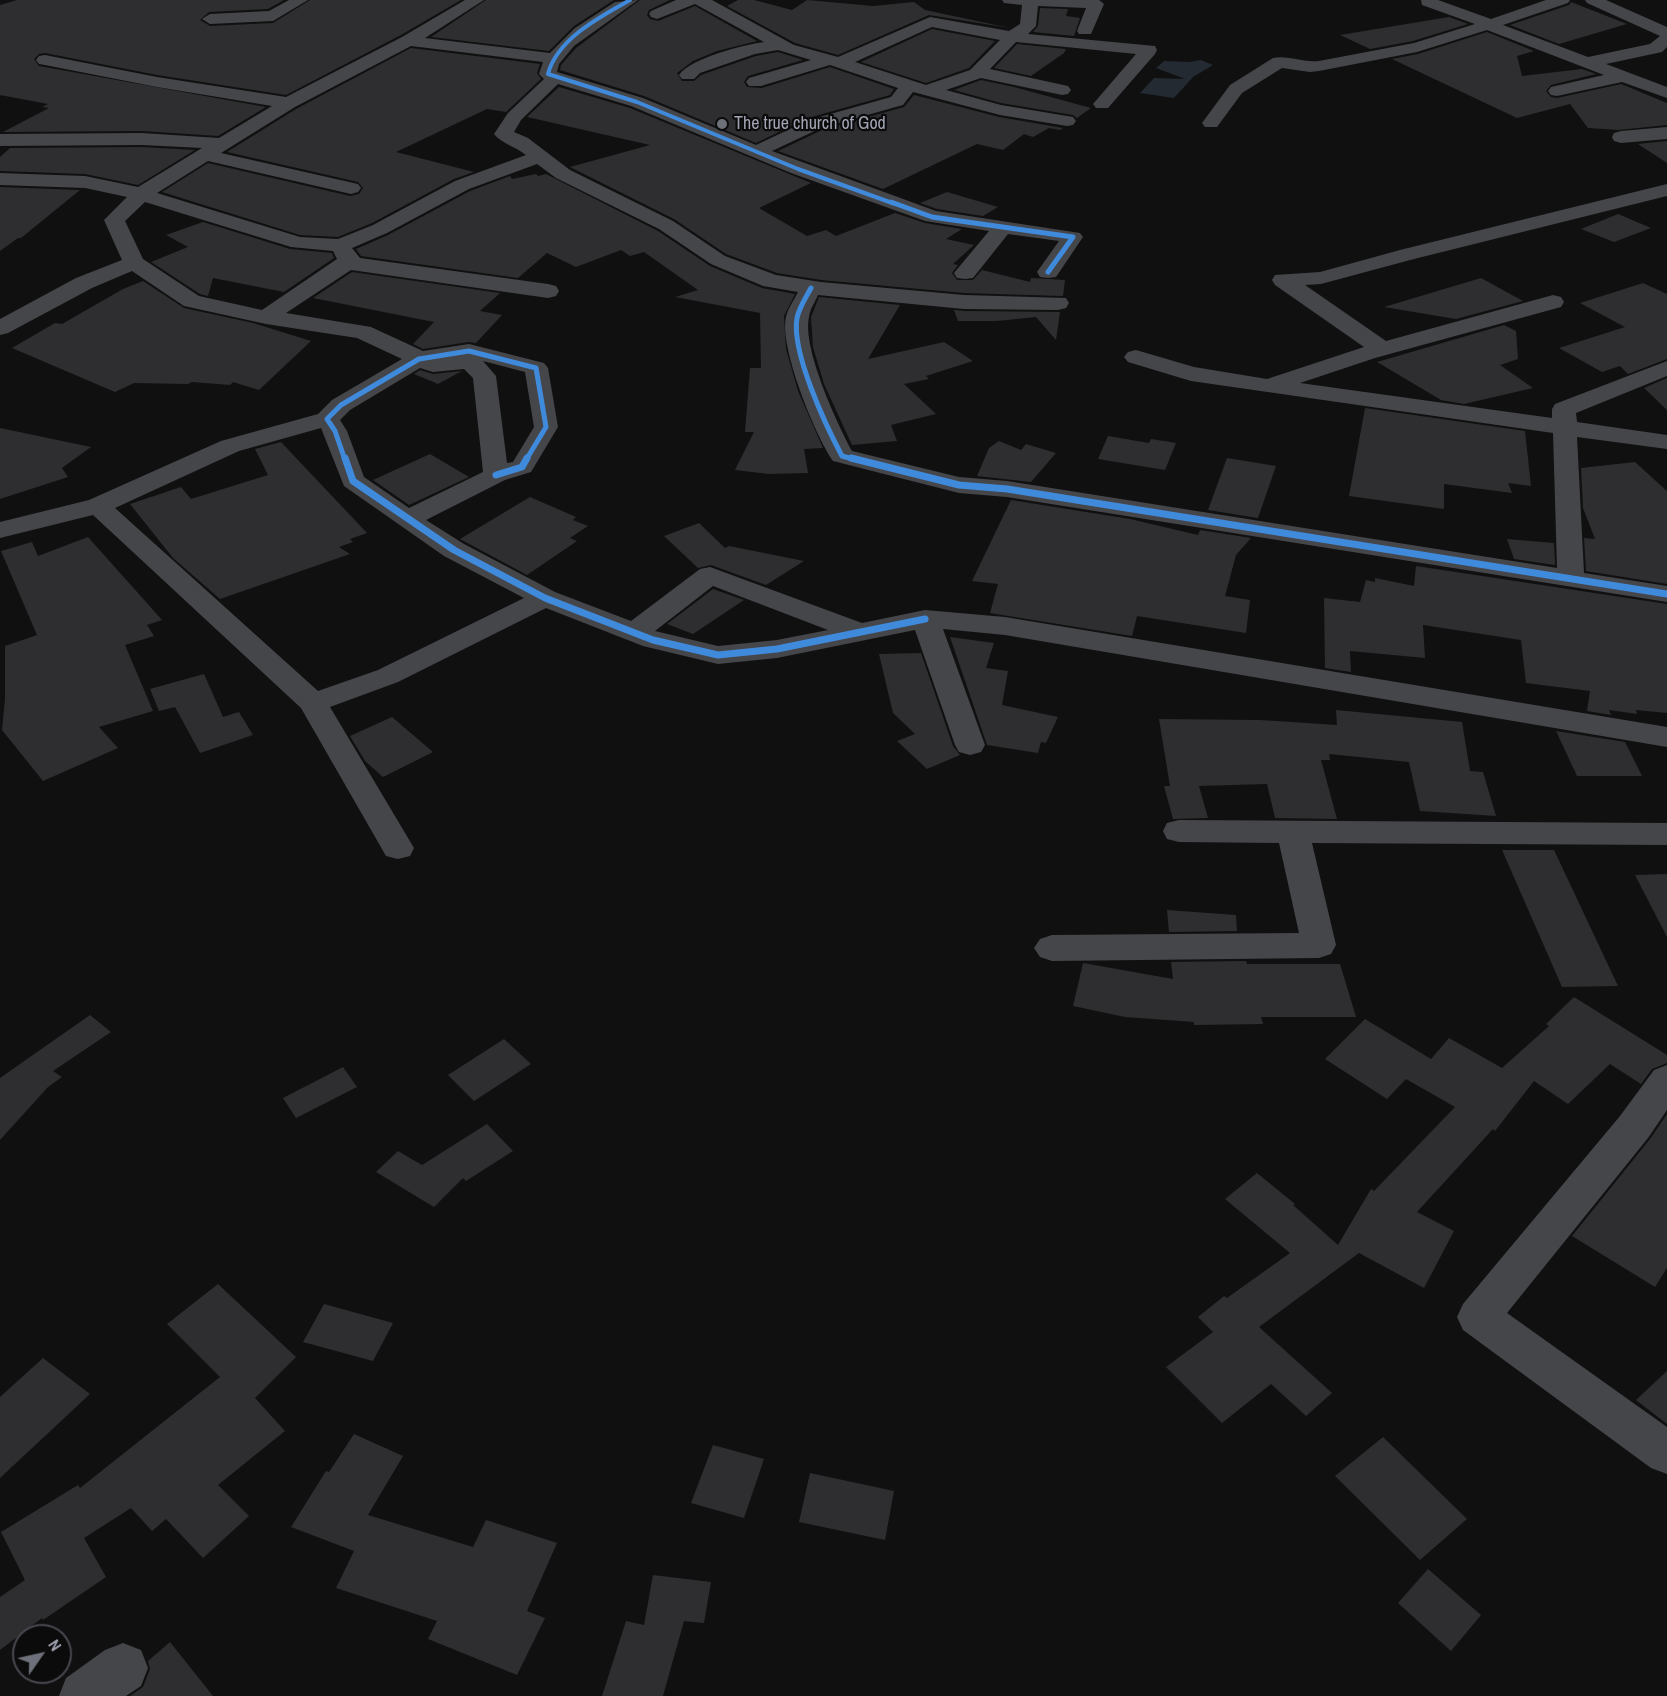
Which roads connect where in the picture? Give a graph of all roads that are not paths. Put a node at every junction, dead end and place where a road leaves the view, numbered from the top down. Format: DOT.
graph roads {
  1 [pos="300,0"];
  2 [pos="476,0"];
  3 [pos="630,0"];
  4 [pos="703,0"];
  5 [pos="1010,0"];
  6 [pos="1562,0"];
  7 [pos="1593,0"];
  8 [pos="1031,1"];
  9 [pos="1428,2"];
  10 [pos="657,14"];
  11 [pos="210,20"];
  12 [pos="1489,25"];
  13 [pos="1085,31"];
  14 [pos="1667,33"];
  15 [pos="1012,37"];
  16 [pos="408,41"];
  17 [pos="780,45"];
  18 [pos="1663,46"];
  19 [pos="45,60"];
  20 [pos="835,62"];
  21 [pos="1590,62"];
  22 [pos="554,68"];
  23 [pos="978,72"];
  24 [pos="688,75"];
  25 [pos="1624,76"];
  26 [pos="755,82"];
  27 [pos="917,88"];
  28 [pos="1062,90"];
  29 [pos="1557,91"];
  30 [pos="1667,93"];
  31 [pos="289,103"];
  32 [pos="1102,104"];
  33 [pos="1067,121"];
  34 [pos="1211,123"];
  35 [pos="1667,133"];
  36 [pos="1621,136"];
  37 [pos="0,140"];
  38 [pos="224,144"];
  39 [pos="755,152"];
  40 [pos="206,155"];
  41 [pos="540,156"];
  42 [pos="0,179"];
  43 [pos="351,188"];
  44 [pos="1667,190"];
  45 [pos="141,194"];
  46 [pos="1003,227"];
  47 [pos="345,253"];
  48 [pos="134,263"];
  49 [pos="1048,272"];
  50 [pos="965,273"];
  51 [pos="811,288"];
  52 [pos="548,291"];
  53 [pos="1553,302"];
  54 [pos="1058,303"];
  55 [pos="266,317"];
  56 [pos="0,328"];
  57 [pos="1383,349"];
  58 [pos="1136,357"];
  59 [pos="419,359"];
  60 [pos="1667,368"];
  61 [pos="1268,386"];
  62 [pos="327,419"];
  63 [pos="1565,428"];
  64 [pos="1667,442"];
  65 [pos="496,475"];
  66 [pos="98,506"];
  67 [pos="407,519"];
  68 [pos="0,530"];
  69 [pos="1571,578"];
  70 [pos="1667,594"];
  71 [pos="544,598"];
  72 [pos="925,620"];
  73 [pos="859,632"];
  74 [pos="634,633"];
  75 [pos="313,703"];
  76 [pos="1667,737"];
  77 [pos="969,745"];
  78 [pos="1179,831"];
  79 [pos="1293,832"];
  80 [pos="1667,834"];
  81 [pos="399,848"];
  82 [pos="1052,948"];
  83 [pos="1667,1080"];
  84 [pos="1667,1453"];
  85 [pos="123,1668"];
  86 [pos="84,1696"];
  1 -- 11 [label="street"];
  2 -- 16 [label="street"];
  3 -- 22 [label="street"];
  4 -- 10 [label="street"];
  4 -- 17 [label="street"];
  5 -- 8 [label="street"];
  6 -- 12 [label="street"];
  7 -- 14 [label="street"];
  8 -- 13 [label="street"];
  8 -- 15 [label="street"];
  9 -- 12 [label="street"];
  12 -- 21 [label="street"];
  12 -- 34 [label="street"];
  15 -- 20 [label="street"];
  15 -- 23 [label="street"];
  15 -- 32 [label="street"];
  16 -- 22 [label="street"];
  16 -- 31 [label="street"];
  17 -- 20 [label="street"];
  17 -- 24 [label="street"];
  18 -- 21 [label="street"];
  19 -- 31 [label="street"];
  20 -- 26 [label="street"];
  20 -- 27 [label="street"];
  21 -- 25 [label="street"];
  22 -- 39 [label="street"];
  22 -- 41 [label="street"];
  23 -- 27 [label="street"];
  23 -- 28 [label="street"];
  25 -- 29 [label="street"];
  25 -- 30 [label="street"];
  27 -- 33 [label="street"];
  27 -- 39 [label="street"];
  31 -- 38 [label="street"];
  35 -- 36 [label="street"];
  37 -- 38 [label="street"];
  38 -- 40 [label="street"];
  39 -- 46 [label="street"];
  40 -- 43 [label="street"];
  40 -- 45 [label="street"];
  41 -- 47 [label="street"];
  41 -- 51 [label="street"];
  42 -- 45 [label="street"];
  44 -- 57 [label="street"];
  45 -- 47 [label="street"];
  45 -- 48 [label="street"];
  46 -- 49 [label="street"];
  46 -- 50 [label="street"];
  47 -- 52 [label="street"];
  47 -- 55 [label="street"];
  48 -- 55 [label="street"];
  48 -- 56 [label="street"];
  51 -- 54 [label="street"];
  51 -- 69 [label="street"];
  53 -- 57 [label="street"];
  55 -- 59 [label="street"];
  57 -- 61 [label="street"];
  58 -- 61 [label="street"];
  59 -- 62 [label="street"];
  59 -- 65 [label="street"];
  59 -- 65 [label="street"];
  60 -- 63 [label="street"];
  61 -- 63 [label="street"];
  62 -- 66 [label="street"];
  62 -- 67 [label="street"];
  63 -- 64 [label="street"];
  63 -- 69 [label="street"];
  65 -- 67 [label="street"];
  66 -- 68 [label="street"];
  66 -- 75 [label="street"];
  67 -- 71 [label="street"];
  69 -- 70 [label="street"];
  71 -- 74 [label="street"];
  71 -- 75 [label="street"];
  72 -- 73 [label="street"];
  72 -- 76 [label="street"];
  72 -- 77 [label="street"];
  73 -- 74 [label="street"];
  73 -- 74 [label="street"];
  75 -- 81 [label="street"];
  78 -- 79 [label="street"];
  79 -- 80 [label="street"];
  79 -- 82 [label="street"];
  83 -- 84 [label="street"];
  85 -- 86 [label="street"];
}
